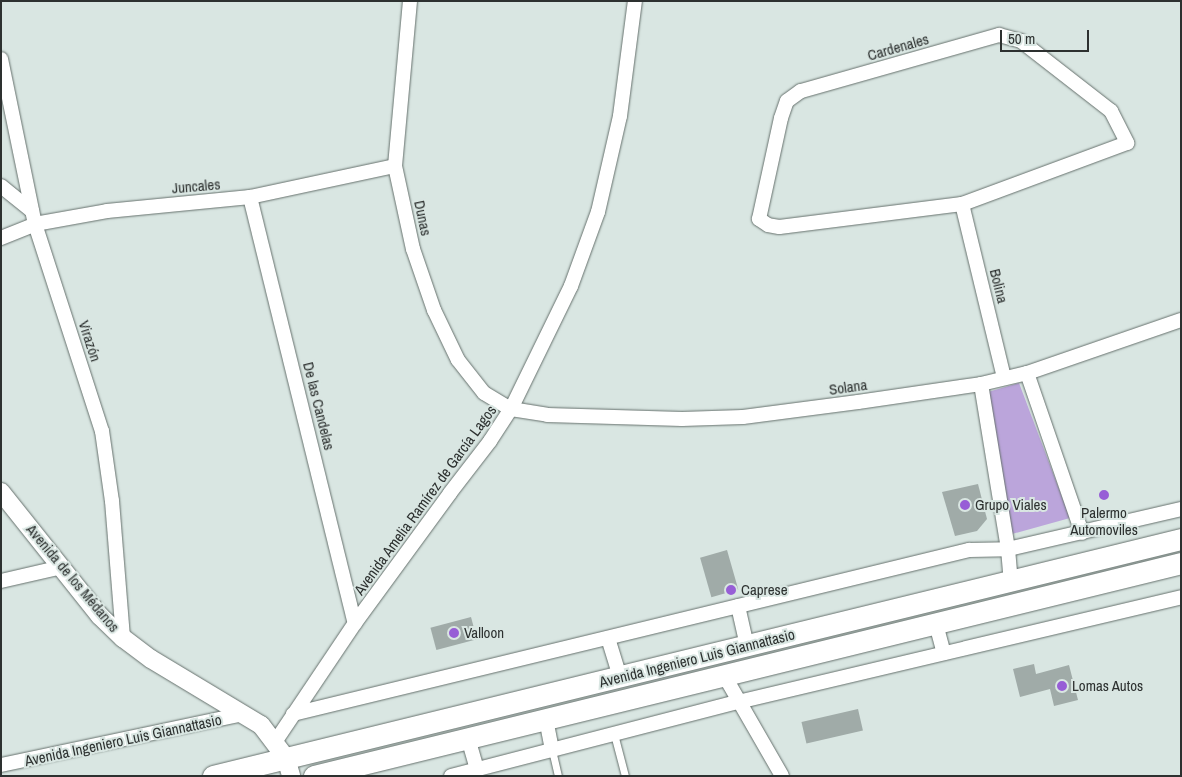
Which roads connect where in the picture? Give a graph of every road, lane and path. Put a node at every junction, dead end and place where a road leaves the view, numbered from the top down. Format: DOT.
graph roads {
  1 [pos="410,1"];
  2 [pos="635,1"];
  3 [pos="1,59"];
  4 [pos="395,166"];
  5 [pos="1,186"];
  6 [pos="250,197"];
  7 [pos="962,204"];
  8 [pos="33,217"];
  9 [pos="1,238"];
  10 [pos="1181,320"];
  11 [pos="1027,373"];
  12 [pos="1004,377"];
  13 [pos="981,384"];
  14 [pos="511,409"];
  15 [pos="1,492"];
  16 [pos="1181,509"];
  17 [pos="1082,533"];
  18 [pos="1181,539"];
  19 [pos="1008,549"];
  20 [pos="1181,563"];
  21 [pos="62,567"];
  22 [pos="1,581"];
  23 [pos="1011,581"];
  24 [pos="1181,597"];
  25 [pos="738,606"];
  26 [pos="355,623"];
  27 [pos="936,624"];
  28 [pos="123,638"];
  29 [pos="608,638"];
  30 [pos="747,646"];
  31 [pos="944,653"];
  32 [pos="724,675"];
  33 [pos="620,677"];
  34 [pos="738,702"];
  35 [pos="244,714"];
  36 [pos="293,714"];
  37 [pos="546,719"];
  38 [pos="614,734"];
  39 [pos="468,738"];
  40 [pos="552,750"];
  41 [pos="284,759"];
  42 [pos="1,766"];
  43 [pos="371,769"];
  44 [pos="477,769"];
  45 [pos="213,776"];
  46 [pos="314,776"];
  47 [pos="451,776"];
  48 [pos="558,776"];
  49 [pos="625,776"];
  50 [pos="782,776"];
  1 -- 4 [label="street, Dunas"];
  2 -- 14 [label="street, Avenida Amelia Ramírez de García Lagos"];
  3 -- 8 [label="street, Virazón"];
  4 -- 6 [label="street, Juncales"];
  4 -- 14 [label="street, Dunas"];
  5 -- 8 [label="street"];
  6 -- 8 [label="street, Juncales"];
  6 -- 26 [label="street, De las Candelas"];
  7 -- 7 [label="street, Cardenales"];
  7 -- 12 [label="street, Bolina"];
  8 -- 9 [label="street, Juncales"];
  8 -- 28 [label="street, Virazón"];
  10 -- 11 [label="street, Solana"];
  11 -- 12 [label="street, Solana"];
  11 -- 17 [label="street"];
  12 -- 13 [label="street, Solana"];
  13 -- 14 [label="street, Solana"];
  13 -- 19 [label="street"];
  14 -- 26 [label="street, Avenida Amelia Ramírez de García Lagos"];
  15 -- 21 [label="street, Avenida de los Médanos"];
  16 -- 17 [label="street"];
  17 -- 19 [label="street"];
  18 -- 23 [label="main road, Avenida Ingeniero Luis Giannattasio"];
  19 -- 23 [label="street"];
  19 -- 25 [label="street"];
  20 -- 27 [label="main road, Avenida Ingeniero Luis Giannattasio"];
  21 -- 22 [label="street"];
  21 -- 28 [label="street, Avenida de los Médanos"];
  23 -- 30 [label="main road, Avenida Ingeniero Luis Giannattasio"];
  24 -- 31 [label="street"];
  25 -- 29 [label="street"];
  25 -- 30 [label="street"];
  26 -- 36 [label="street, Avenida Amelia Ramírez de García Lagos"];
  27 -- 31 [label="street"];
  27 -- 32 [label="main road, Avenida Ingeniero Luis Giannattasio"];
  28 -- 35 [label="street, Avenida de los Médanos"];
  29 -- 33 [label="street"];
  29 -- 36 [label="street"];
  30 -- 33 [label="main road, Avenida Ingeniero Luis Giannattasio"];
  31 -- 34 [label="street"];
  32 -- 34 [label="street"];
  32 -- 37 [label="main road, Avenida Ingeniero Luis Giannattasio"];
  33 -- 41 [label="main road, Avenida Ingeniero Luis Giannattasio"];
  34 -- 38 [label="street"];
  34 -- 50 [label="street"];
  35 -- 41 [label="street, Avenida de los Médanos"];
  35 -- 42 [label="street, Avenida Ingeniero Luis Giannattasio"];
  36 -- 41 [label="street, Avenida Amelia Ramírez de García Lagos"];
  37 -- 39 [label="main road, Avenida Ingeniero Luis Giannattasio"];
  37 -- 40 [label="street"];
  38 -- 40 [label="street"];
  38 -- 49 [label="lane"];
  39 -- 43 [label="main road, Avenida Ingeniero Luis Giannattasio"];
  39 -- 44 [label="street"];
  40 -- 44 [label="street"];
  40 -- 48 [label="lane"];
  41 -- 45 [label="main road, Avenida Ingeniero Luis Giannattasio"];
  43 -- 46 [label="main road, Avenida Ingeniero Luis Giannattasio"];
  44 -- 47 [label="street"];
}
